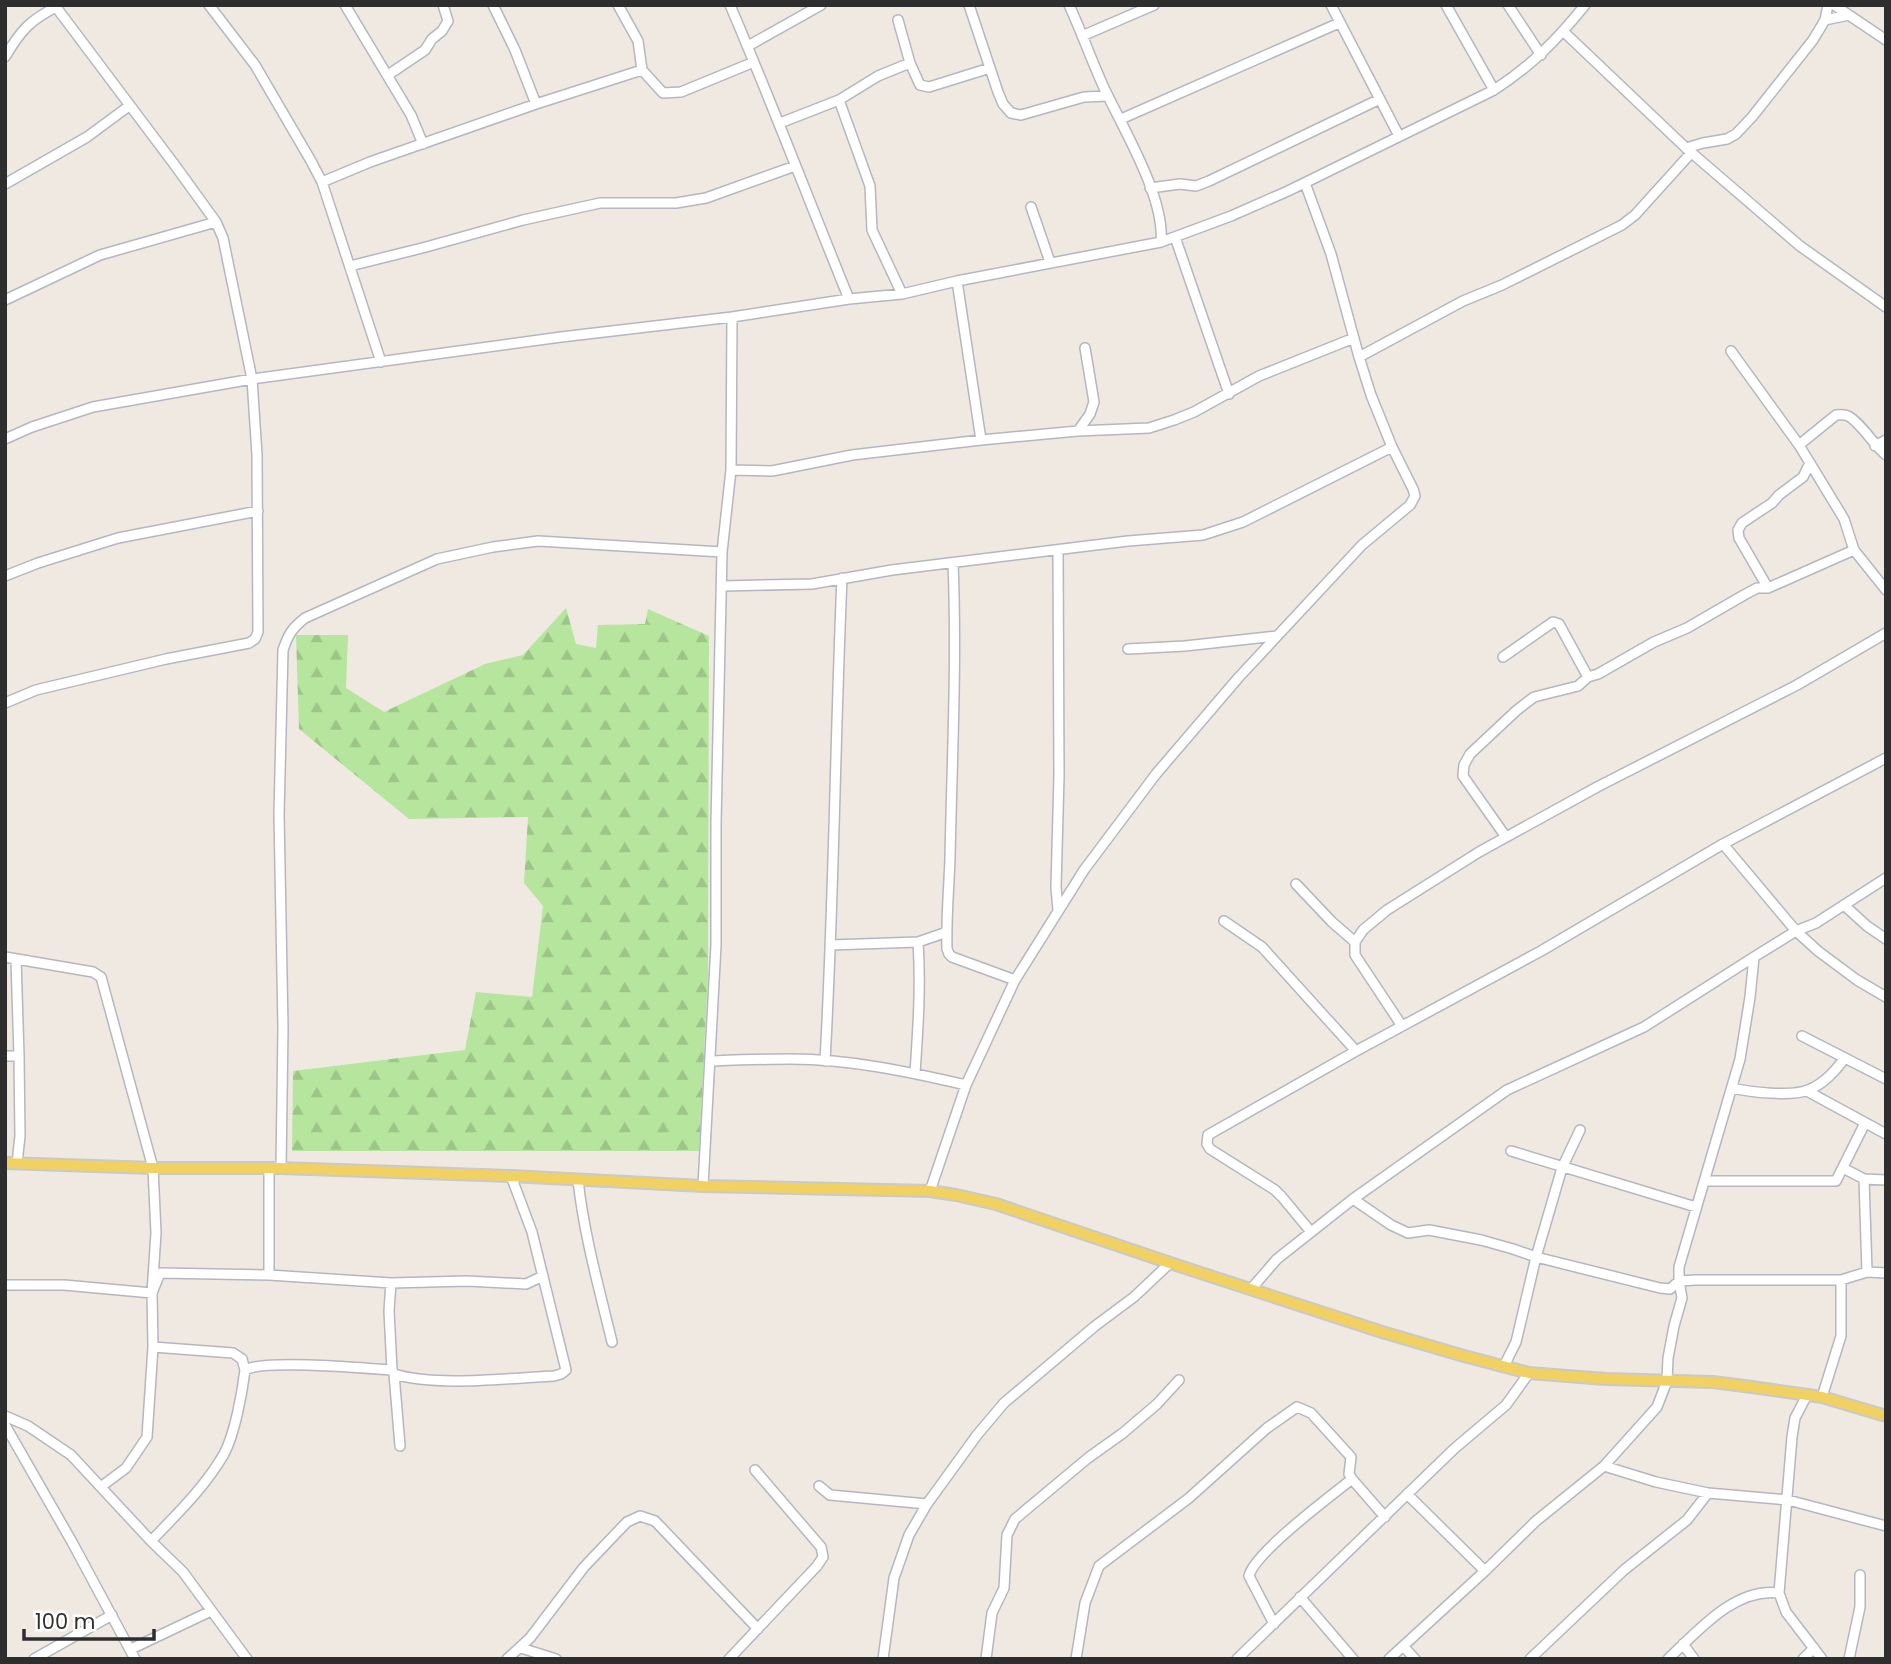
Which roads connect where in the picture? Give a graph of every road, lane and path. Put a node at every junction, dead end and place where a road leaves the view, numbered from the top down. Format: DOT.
graph roads {
  1 [pos="209,5"];
  2 [pos="443,5"];
  3 [pos="493,5"];
  4 [pos="618,5"];
  5 [pos="730,5"];
  6 [pos="821,5"];
  7 [pos="969,5"];
  8 [pos="1069,5"];
  9 [pos="1154,5"];
  10 [pos="1331,5"];
  11 [pos="1446,5"];
  12 [pos="1508,5"];
  13 [pos="1585,5"];
  14 [pos="1828,5"];
  15 [pos="1834,5"];
  16 [pos="58,6"];
  17 [pos="348,6"];
  18 [pos="1849,15"];
  19 [pos="898,20"];
  20 [pos="1825,20"];
  21 [pos="1339,23"];
  22 [pos="1563,32"];
  23 [pos="1082,36"];
  24 [pos="1886,40"];
  25 [pos="748,46"];
  26 [pos="1541,55"];
  27 [pos="5,57"];
  28 [pos="754,62"];
  29 [pos="909,63"];
  30 [pos="990,68"];
  31 [pos="642,70"];
  32 [pos="388,75"];
  33 [pos="1493,90"];
  34 [pos="1108,96"];
  35 [pos="1380,99"];
  36 [pos="839,100"];
  37 [pos="536,104"];
  38 [pos="129,106"];
  39 [pos="1121,120"];
  40 [pos="780,123"];
  41 [pos="1399,136"];
  42 [pos="423,144"];
  43 [pos="1689,151"];
  44 [pos="794,166"];
  45 [pos="322,182"];
  46 [pos="1305,183"];
  47 [pos="5,184"];
  48 [pos="1150,188"];
  49 [pos="1031,207"];
  50 [pos="216,222"];
  51 [pos="1175,237"];
  52 [pos="1161,242"];
  53 [pos="1050,262"];
  54 [pos="350,266"];
  55 [pos="957,281"];
  56 [pos="902,294"];
  57 [pos="849,299"];
  58 [pos="5,300"];
  59 [pos="1886,307"];
  60 [pos="732,317"];
  61 [pos="1354,338"];
  62 [pos="1085,348"];
  63 [pos="1731,351"];
  64 [pos="1359,357"];
  65 [pos="381,362"];
  66 [pos="252,379"];
  67 [pos="1228,394"];
  68 [pos="1078,431"];
  69 [pos="5,439"];
  70 [pos="981,440"];
  71 [pos="1886,440"];
  72 [pos="1800,446"];
  73 [pos="1875,446"];
  74 [pos="1391,447"];
  75 [pos="1886,455"];
  76 [pos="1810,463"];
  77 [pos="731,470"];
  78 [pos="258,511"];
  79 [pos="1854,550"];
  80 [pos="1058,551"];
  81 [pos="722,552"];
  82 [pos="953,563"];
  83 [pos="5,576"];
  84 [pos="842,578"];
  85 [pos="723,586"];
  86 [pos="1768,588"];
  87 [pos="1886,590"];
  88 [pos="1886,633"];
  89 [pos="1276,636"];
  90 [pos="1128,649"];
  91 [pos="1503,657"];
  92 [pos="1588,677"];
  93 [pos="5,703"];
  94 [pos="1886,758"];
  95 [pos="1506,837"];
  96 [pos="1723,844"];
  97 [pos="1886,878"];
  98 [pos="1296,884"];
  99 [pos="1845,906"];
  100 [pos="1058,910"];
  101 [pos="1224,921"];
  102 [pos="1796,931"];
  103 [pos="947,932"];
  104 [pos="1886,939"];
  105 [pos="918,942"];
  106 [pos="1354,942"];
  107 [pos="831,945"];
  108 [pos="5,957"];
  109 [pos="1754,957"];
  110 [pos="16,959"];
  111 [pos="1015,980"];
  112 [pos="1886,997"];
  113 [pos="1402,1026"];
  114 [pos="1802,1036"];
  115 [pos="1356,1051"];
  116 [pos="5,1056"];
  117 [pos="19,1056"];
  118 [pos="1845,1058"];
  119 [pos="711,1061"];
  120 [pos="825,1061"];
  121 [pos="915,1073"];
  122 [pos="1886,1079"];
  123 [pos="966,1085"];
  124 [pos="1732,1088"];
  125 [pos="1807,1091"];
  126 [pos="1866,1123"];
  127 [pos="1580,1130"];
  128 [pos="1886,1134"];
  129 [pos="1511,1151"];
  130 [pos="11,1163"];
  131 [pos="153,1168"];
  132 [pos="275,1168"];
  133 [pos="1563,1168"];
  134 [pos="1843,1168"];
  135 [pos="511,1177"];
  136 [pos="1864,1179"];
  137 [pos="578,1180"];
  138 [pos="1886,1180"];
  139 [pos="1704,1181"];
  140 [pos="703,1186"];
  141 [pos="930,1191"];
  142 [pos="1353,1199"];
  143 [pos="1696,1207"];
  144 [pos="1311,1232"];
  145 [pos="1536,1257"];
  146 [pos="1170,1264"];
  147 [pos="1867,1272"];
  148 [pos="1886,1273"];
  149 [pos="269,1275"];
  150 [pos="543,1276"];
  151 [pos="1841,1280"];
  152 [pos="1679,1282"];
  153 [pos="391,1283"];
  154 [pos="5,1285"];
  155 [pos="1251,1289"];
  156 [pos="152,1293"];
  157 [pos="612,1342"];
  158 [pos="153,1346"];
  159 [pos="1504,1366"];
  160 [pos="245,1370"];
  161 [pos="393,1372"];
  162 [pos="1529,1373"];
  163 [pos="1179,1380"];
  164 [pos="1667,1381"];
  165 [pos="1807,1395"];
  166 [pos="1822,1397"];
  167 [pos="5,1416"];
  168 [pos="1886,1416"];
  169 [pos="5,1425"];
  170 [pos="400,1446"];
  171 [pos="1604,1466"];
  172 [pos="755,1470"];
  173 [pos="1352,1479"];
  174 [pos="102,1486"];
  175 [pos="819,1486"];
  176 [pos="1708,1493"];
  177 [pos="1407,1494"];
  178 [pos="1788,1500"];
  179 [pos="926,1504"];
  180 [pos="1385,1517"];
  181 [pos="1886,1526"];
  182 [pos="151,1541"];
  183 [pos="1485,1571"];
  184 [pos="1860,1575"];
  185 [pos="1779,1593"];
  186 [pos="1300,1597"];
  187 [pos="211,1611"];
  188 [pos="112,1615"];
  189 [pos="1274,1624"];
  190 [pos="758,1629"];
  191 [pos="1684,1644"];
  192 [pos="1405,1647"];
  193 [pos="521,1648"];
  194 [pos="1814,1648"];
  195 [pos="131,1649"];
  196 [pos="34,1659"];
  197 [pos="135,1659"];
  198 [pos="247,1659"];
  199 [pos="507,1659"];
  200 [pos="556,1659"];
  201 [pos="729,1659"];
  202 [pos="883,1659"];
  203 [pos="986,1659"];
  204 [pos="1076,1659"];
  205 [pos="1237,1659"];
  206 [pos="1353,1659"];
  207 [pos="1389,1659"];
  208 [pos="1415,1659"];
  209 [pos="1530,1659"];
  210 [pos="1668,1659"];
  211 [pos="1694,1659"];
  212 [pos="1802,1659"];
  213 [pos="1822,1659"];
  214 [pos="1849,1659"];
  1 -- 45 [label="street"];
  2 -- 32 [label="street"];
  3 -- 37 [label="street"];
  4 -- 31 [label="street"];
  5 -- 25 [label="street"];
  6 -- 25 [label="street"];
  7 -- 30 [label="street"];
  8 -- 23 [label="street"];
  9 -- 23 [label="street"];
  10 -- 21 [label="street"];
  11 -- 33 [label="street"];
  12 -- 26 [label="street"];
  13 -- 22 [label="street"];
  14 -- 20 [label="street"];
  15 -- 18 [label="street"];
  16 -- 27 [label="street"];
  16 -- 38 [label="street"];
  17 -- 32 [label="street"];
  18 -- 20 [label="street"];
  18 -- 24 [label="street"];
  19 -- 29 [label="street"];
  20 -- 43 [label="street"];
  21 -- 35 [label="street"];
  21 -- 39 [label="street"];
  22 -- 26 [label="street"];
  22 -- 43 [label="street"];
  23 -- 34 [label="street"];
  25 -- 28 [label="street"];
  26 -- 33 [label="street"];
  28 -- 31 [label="street"];
  28 -- 40 [label="street"];
  29 -- 30 [label="street"];
  29 -- 36 [label="street"];
  30 -- 34 [label="street"];
  31 -- 37 [label="street"];
  32 -- 42 [label="street"];
  33 -- 41 [label="street"];
  34 -- 39 [label="street"];
  35 -- 41 [label="street"];
  35 -- 48 [label="street"];
  36 -- 40 [label="street"];
  36 -- 56 [label="street"];
  37 -- 42 [label="street"];
  38 -- 47 [label="street"];
  38 -- 50 [label="street"];
  39 -- 48 [label="street"];
  40 -- 44 [label="street"];
  41 -- 46 [label="street"];
  42 -- 45 [label="street"];
  43 -- 59 [label="street"];
  43 -- 64 [label="street"];
  44 -- 54 [label="street"];
  44 -- 57 [label="street"];
  45 -- 54 [label="street"];
  46 -- 51 [label="street"];
  46 -- 61 [label="street"];
  48 -- 52 [label="street"];
  49 -- 53 [label="street"];
  50 -- 58 [label="street"];
  50 -- 66 [label="street"];
  51 -- 52 [label="street"];
  51 -- 67 [label="street"];
  52 -- 53 [label="street"];
  53 -- 55 [label="street"];
  54 -- 65 [label="street"];
  55 -- 56 [label="street"];
  55 -- 70 [label="street"];
  56 -- 57 [label="street"];
  57 -- 60 [label="street"];
  60 -- 65 [label="street"];
  60 -- 77 [label="street"];
  61 -- 64 [label="street"];
  61 -- 67 [label="street"];
  62 -- 68 [label="street"];
  63 -- 72 [label="street"];
  64 -- 74 [label="street"];
  65 -- 66 [label="street"];
  66 -- 69 [label="street"];
  66 -- 78 [label="street"];
  67 -- 68 [label="street"];
  68 -- 70 [label="street"];
  70 -- 77 [label="street"];
  71 -- 73 [label="street"];
  72 -- 73 [label="street"];
  72 -- 76 [label="street"];
  73 -- 75 [label="street"];
  74 -- 80 [label="street"];
  74 -- 89 [label="street"];
  76 -- 79 [label="street"];
  76 -- 86 [label="street"];
  77 -- 81 [label="street"];
  78 -- 83 [label="street"];
  78 -- 93 [label="street"];
  79 -- 86 [label="street"];
  79 -- 87 [label="street"];
  80 -- 82 [label="street"];
  80 -- 100 [label="street"];
  81 -- 85 [label="street"];
  81 -- 132 [label="street"];
  82 -- 84 [label="street"];
  82 -- 103 [label="street"];
  84 -- 85 [label="street"];
  84 -- 107 [label="street"];
  85 -- 119 [label="street"];
  86 -- 92 [label="street"];
  88 -- 95 [label="street"];
  89 -- 90 [label="street"];
  89 -- 100 [label="street"];
  91 -- 92 [label="street"];
  92 -- 95 [label="street"];
  94 -- 96 [label="street"];
  95 -- 106 [label="street"];
  96 -- 102 [label="street"];
  96 -- 113 [label="street"];
  97 -- 99 [label="street"];
  98 -- 106 [label="street"];
  99 -- 102 [label="street"];
  99 -- 104 [label="street"];
  100 -- 111 [label="street"];
  101 -- 115 [label="street"];
  102 -- 109 [label="street"];
  102 -- 112 [label="street"];
  103 -- 105 [label="street"];
  103 -- 111 [label="street"];
  105 -- 107 [label="street"];
  105 -- 121 [label="street"];
  106 -- 113 [label="street"];
  107 -- 120 [label="street"];
  108 -- 110 [label="street"];
  109 -- 124 [label="street"];
  109 -- 142 [label="street"];
  110 -- 117 [label="street"];
  110 -- 131 [label="street"];
  111 -- 123 [label="street"];
  113 -- 115 [label="street"];
  114 -- 118 [label="street"];
  115 -- 144 [label="street"];
  116 -- 117 [label="street"];
  117 -- 130 [label="street"];
  118 -- 122 [label="street"];
  118 -- 125 [label="street"];
  119 -- 120 [label="street"];
  119 -- 140 [label="street"];
  120 -- 121 [label="street"];
  121 -- 123 [label="street"];
  123 -- 141 [label="street"];
  124 -- 125 [label="street"];
  124 -- 139 [label="street"];
  125 -- 126 [label="street"];
  126 -- 128 [label="street"];
  126 -- 134 [label="street"];
  127 -- 133 [label="street"];
  129 -- 133 [label="street"];
  130 -- 131 [label="main road"];
  131 -- 132 [label="main road"];
  131 -- 156 [label="street"];
  132 -- 135 [label="main road"];
  132 -- 149 [label="street"];
  133 -- 143 [label="street"];
  133 -- 145 [label="street"];
  134 -- 136 [label="street"];
  134 -- 139 [label="street"];
  135 -- 137 [label="main road"];
  135 -- 150 [label="street"];
  136 -- 138 [label="street"];
  136 -- 147 [label="street"];
  137 -- 140 [label="main road"];
  137 -- 157 [label="street"];
  139 -- 143 [label="street"];
  140 -- 141 [label="main road"];
  141 -- 146 [label="main road"];
  142 -- 144 [label="street"];
  142 -- 145 [label="street"];
  143 -- 152 [label="street"];
  144 -- 155 [label="street"];
  145 -- 152 [label="street"];
  145 -- 159 [label="street"];
  146 -- 155 [label="main road"];
  146 -- 179 [label="street"];
  147 -- 148 [label="street"];
  147 -- 151 [label="street"];
  149 -- 153 [label="street"];
  149 -- 156 [label="street"];
  150 -- 153 [label="street"];
  150 -- 161 [label="street"];
  151 -- 152 [label="street"];
  151 -- 166 [label="street"];
  152 -- 164 [label="street"];
  153 -- 161 [label="street"];
  154 -- 156 [label="street"];
  155 -- 159 [label="main road"];
  156 -- 158 [label="street"];
  158 -- 160 [label="street"];
  158 -- 174 [label="street"];
  159 -- 162 [label="main road"];
  160 -- 161 [label="street"];
  160 -- 182 [label="street"];
  161 -- 170 [label="street"];
  162 -- 164 [label="main road"];
  162 -- 177 [label="street"];
  163 -- 203 [label="street"];
  164 -- 165 [label="main road"];
  164 -- 171 [label="street"];
  165 -- 166 [label="main road"];
  165 -- 178 [label="street"];
  166 -- 168 [label="main road"];
  167 -- 174 [label="street"];
  169 -- 188 [label="street"];
  171 -- 176 [label="street"];
  171 -- 183 [label="street"];
  172 -- 190 [label="street"];
  173 -- 180 [label="street"];
  173 -- 189 [label="street"];
  173 -- 204 [label="street"];
  174 -- 182 [label="street"];
  175 -- 179 [label="street"];
  176 -- 178 [label="street"];
  176 -- 209 [label="street"];
  177 -- 180 [label="street"];
  177 -- 183 [label="street"];
  178 -- 181 [label="street"];
  178 -- 185 [label="street"];
  179 -- 202 [label="street"];
  180 -- 186 [label="street"];
  182 -- 187 [label="street"];
  183 -- 192 [label="street"];
  184 -- 214 [label="street"];
  185 -- 191 [label="street"];
  185 -- 194 [label="street"];
  186 -- 189 [label="street"];
  186 -- 206 [label="street"];
  187 -- 195 [label="street"];
  187 -- 198 [label="street"];
  188 -- 195 [label="street"];
  188 -- 196 [label="street"];
  189 -- 205 [label="street"];
  190 -- 193 [label="street"];
  190 -- 201 [label="street"];
  191 -- 210 [label="street"];
  191 -- 211 [label="street"];
  192 -- 207 [label="street"];
  192 -- 208 [label="street"];
  193 -- 199 [label="street"];
  193 -- 200 [label="street"];
  194 -- 212 [label="street"];
  194 -- 213 [label="street"];
  195 -- 197 [label="street"];
}
